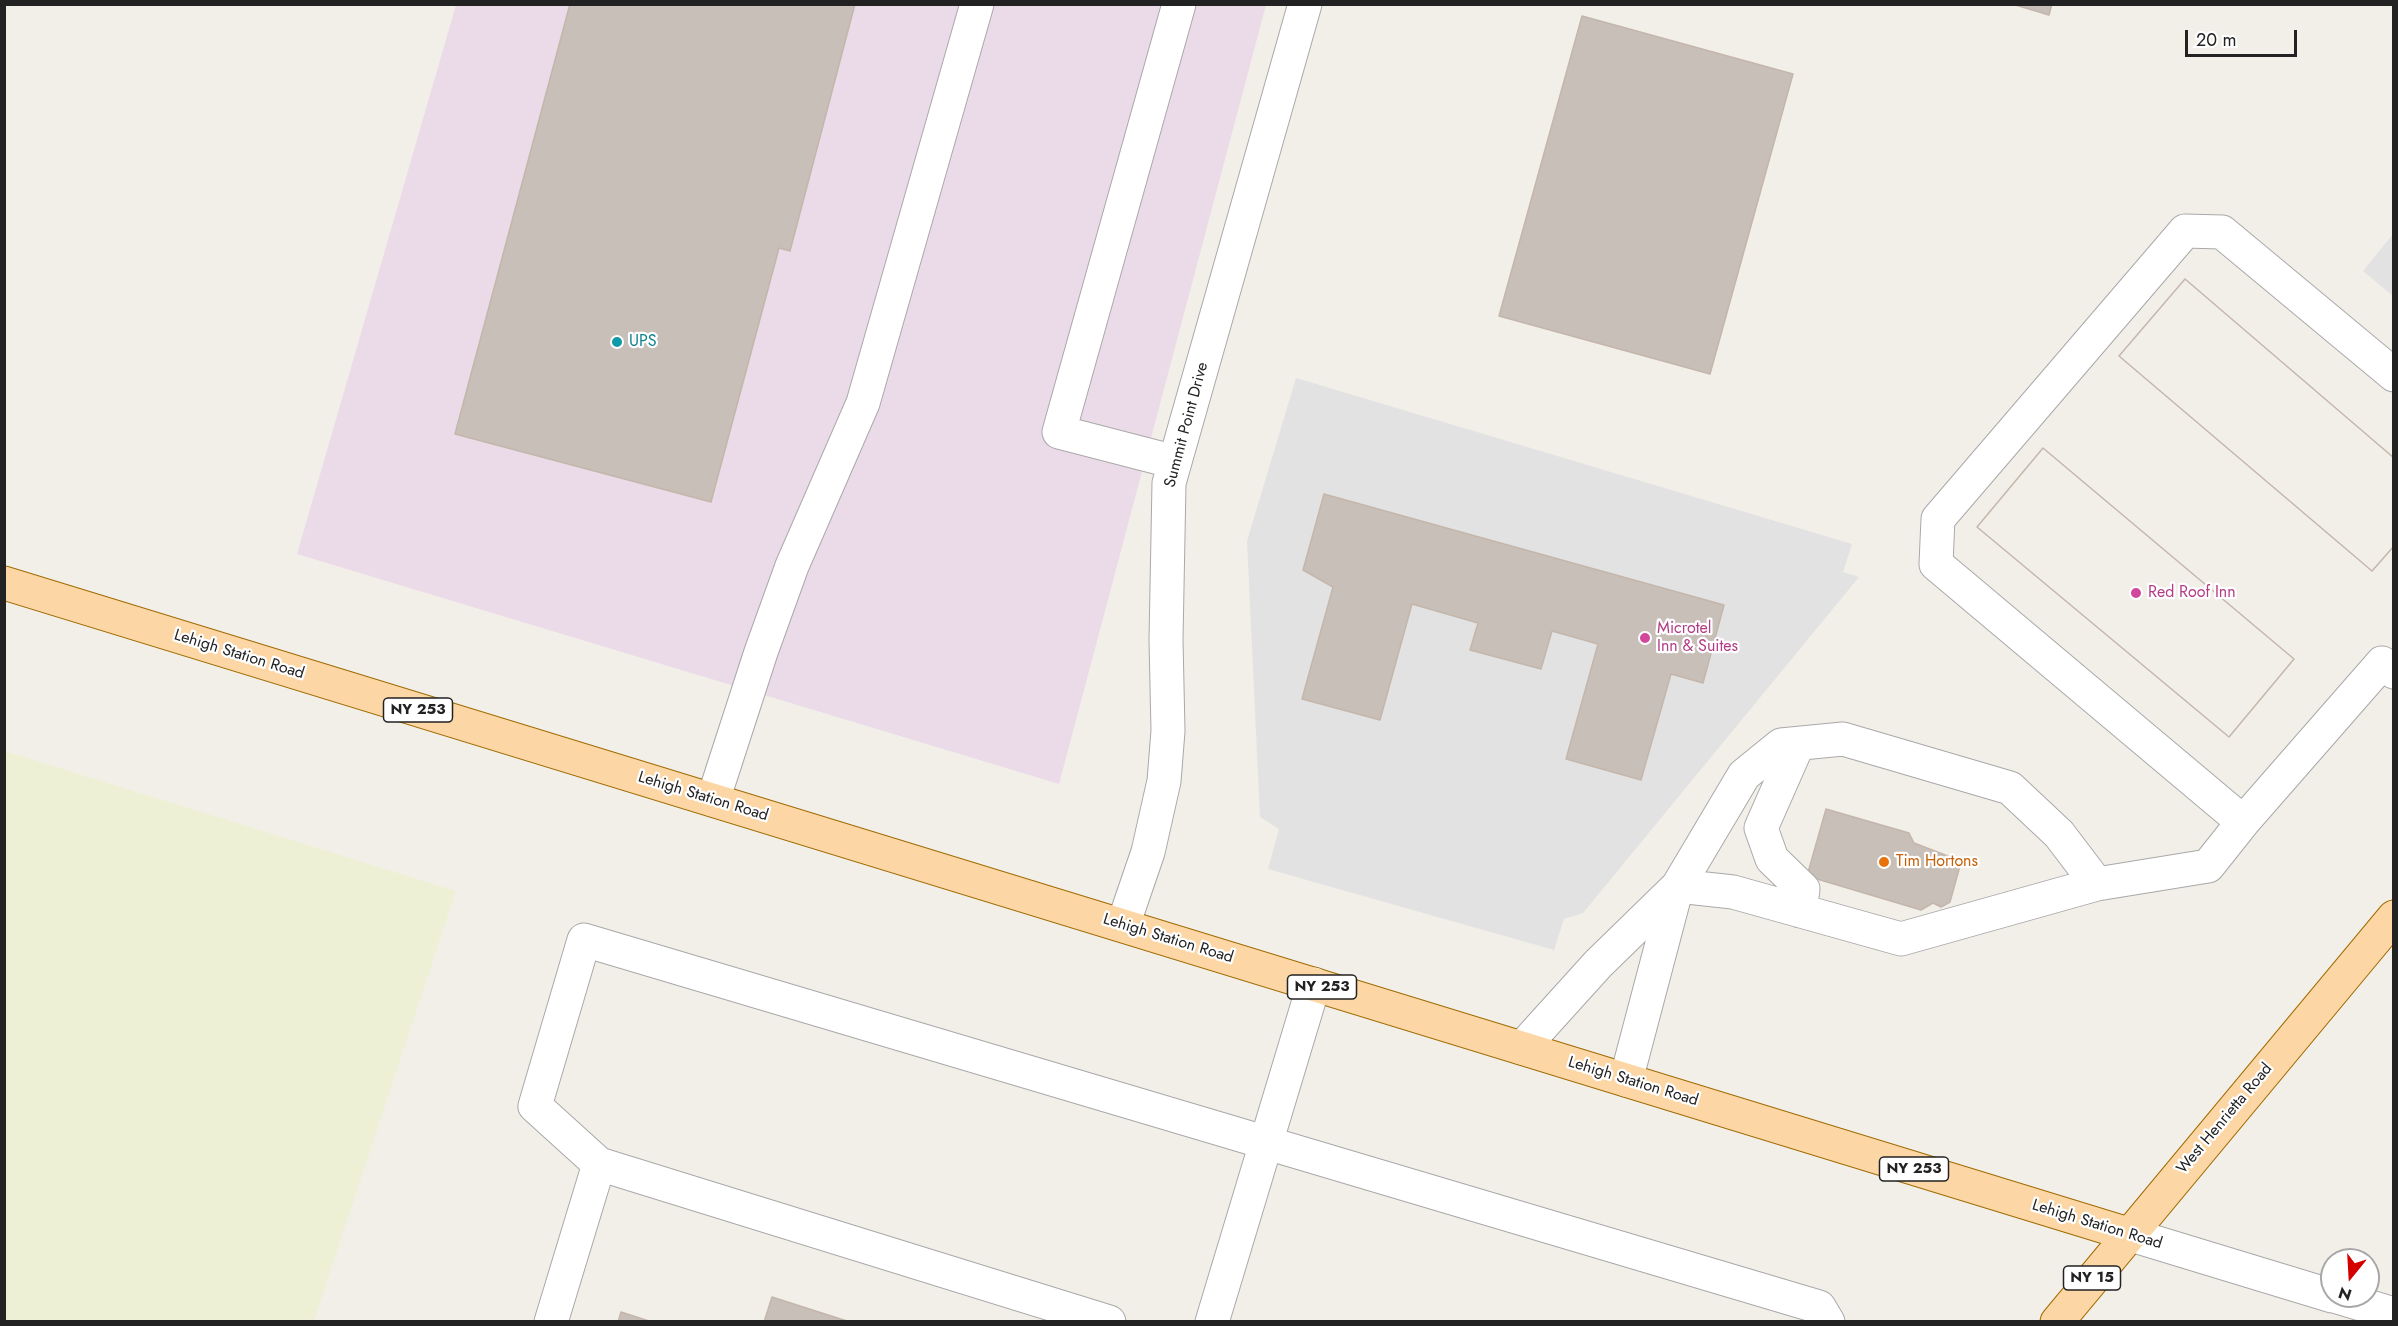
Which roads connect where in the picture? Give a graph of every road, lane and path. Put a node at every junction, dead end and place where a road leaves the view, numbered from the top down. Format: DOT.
graph roads {
  1 [pos="977,4"];
  2 [pos="1179,4"];
  3 [pos="1305,4"];
  4 [pos="2394,375"];
  5 [pos="1175,462"];
  6 [pos="4,583"];
  7 [pos="2390,661"];
  8 [pos="1798,744"];
  9 [pos="713,800"];
  10 [pos="2244,822"];
  11 [pos="2097,884"];
  12 [pos="1678,886"];
  13 [pos="1800,911"];
  14 [pos="2394,917"];
  15 [pos="1123,925"];
  16 [pos="1314,984"];
  17 [pos="1522,1048"];
  18 [pos="1626,1080"];
  19 [pos="1266,1143"];
  20 [pos="599,1164"];
  21 [pos="2128,1234"];
  22 [pos="2320,1292"];
  23 [pos="2374,1308"];
  24 [pos="2394,1314"];
  25 [pos="551,1322"];
  26 [pos="1109,1322"];
  27 [pos="1212,1322"];
  28 [pos="1828,1322"];
  29 [pos="2057,1322"];
  1 -- 9 [label="street"];
  2 -- 5 [label="street"];
  3 -- 5 [label="street, Summit Point Drive"];
  4 -- 10 [label="street"];
  5 -- 15 [label="street, Summit Point Drive"];
  6 -- 9 [label="main road, Lehigh Station Road / NY 253"];
  7 -- 10 [label="street"];
  8 -- 11 [label="street"];
  8 -- 12 [label="street"];
  8 -- 13 [label="street"];
  9 -- 15 [label="main road, Lehigh Station Road / NY 253"];
  10 -- 11 [label="street"];
  11 -- 13 [label="street"];
  12 -- 13 [label="street"];
  12 -- 17 [label="street"];
  12 -- 18 [label="street"];
  14 -- 21 [label="main road, West Henrietta Road / NY 15"];
  15 -- 16 [label="main road, Lehigh Station Road / NY 253"];
  16 -- 17 [label="main road, Lehigh Station Road / NY 253"];
  16 -- 19 [label="street"];
  17 -- 18 [label="main road, Lehigh Station Road / NY 253"];
  18 -- 21 [label="main road, Lehigh Station Road / NY 253"];
  19 -- 20 [label="street"];
  19 -- 27 [label="street"];
  19 -- 28 [label="street"];
  20 -- 25 [label="street"];
  20 -- 26 [label="street"];
  21 -- 22 [label="street, Lehigh Station Road"];
  21 -- 29 [label="main road, West Henrietta Road / NY 15"];
  23 -- 24 [label="street, Lehigh Station Road"];
}
